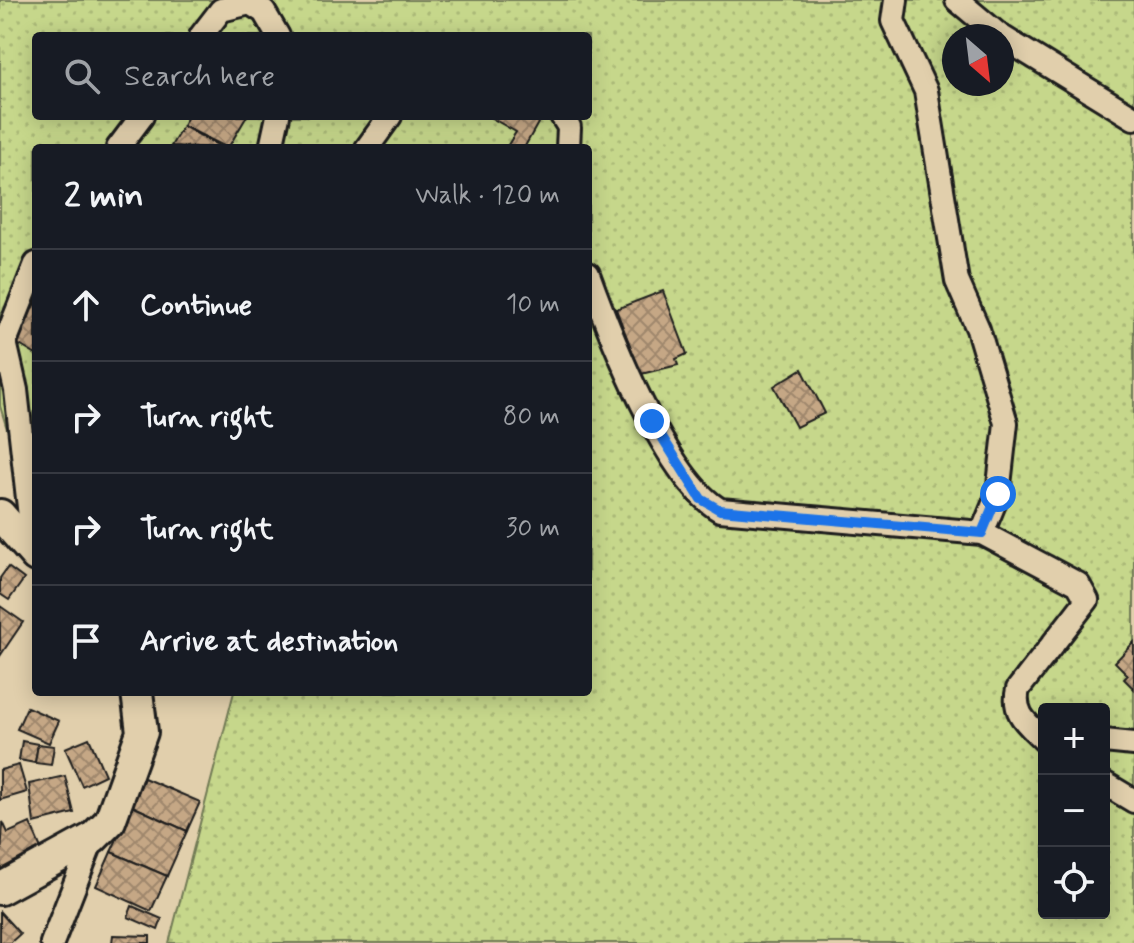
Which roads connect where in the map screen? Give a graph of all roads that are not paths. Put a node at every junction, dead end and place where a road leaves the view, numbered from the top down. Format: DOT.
graph roads {
  1 [pos="896,0"];
  2 [pos="957,0"];
  3 [pos="218,5"];
  4 [pos="986,24"];
  5 [pos="203,32"];
  6 [pos="276,32"];
  7 [pos="1014,45"];
  8 [pos="1134,118"];
  9 [pos="139,120"];
  10 [pos="277,120"];
  11 [pos="387,120"];
  12 [pos="565,120"];
  13 [pos="121,144"];
  14 [pos="272,144"];
  15 [pos="370,144"];
  16 [pos="568,144"];
  17 [pos="32,274"];
  18 [pos="592,283"];
  19 [pos="0,515"];
  20 [pos="32,529"];
  21 [pos="982,533"];
  22 [pos="32,552"];
  23 [pos="138,696"];
  24 [pos="1038,732"];
  25 [pos="1110,742"];
  26 [pos="1134,744"];
  27 [pos="1110,787"];
  28 [pos="1134,801"];
  29 [pos="93,838"];
  30 [pos="0,889"];
  31 [pos="52,943"];
  1 -- 21 [label="street"];
  2 -- 4 [label="street"];
  3 -- 5 [label="street"];
  3 -- 6 [label="street"];
  7 -- 8 [label="street"];
  9 -- 13 [label="street"];
  10 -- 14 [label="street"];
  11 -- 15 [label="street"];
  12 -- 16 [label="street"];
  17 -- 20 [label="street"];
  18 -- 21 [label="street"];
  19 -- 22 [label="street"];
  21 -- 24 [label="street"];
  23 -- 29 [label="street"];
  25 -- 26 [label="street"];
  27 -- 28 [label="street"];
  29 -- 30 [label="street"];
  29 -- 31 [label="street"];
}
